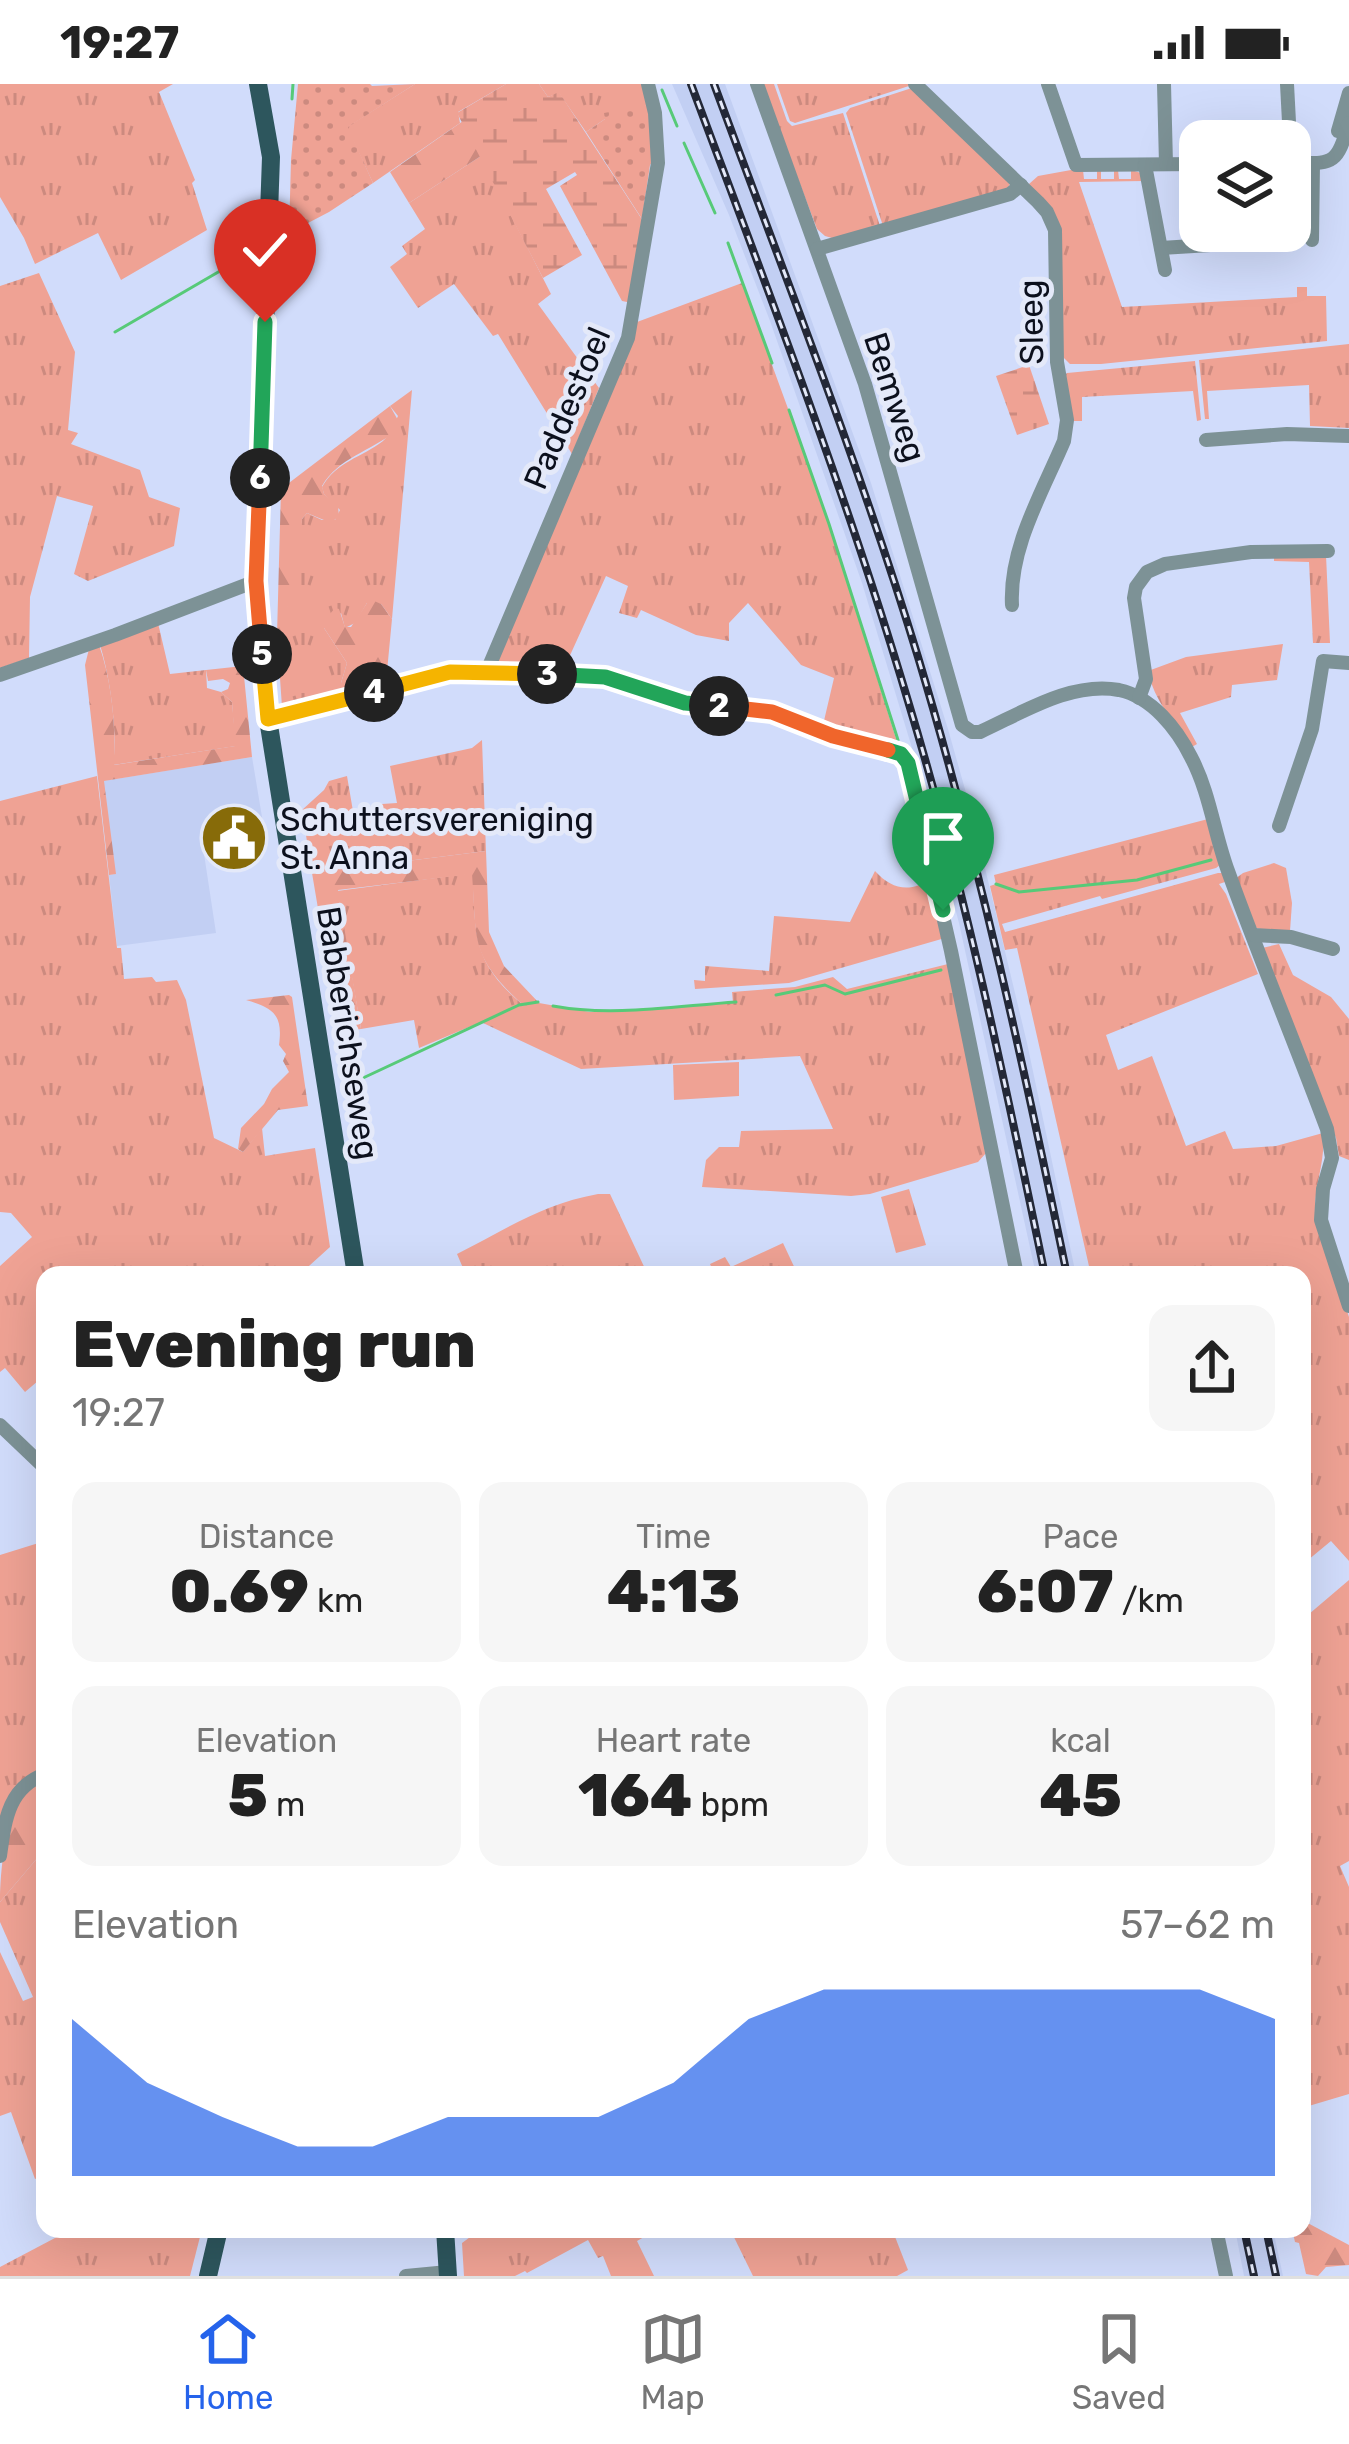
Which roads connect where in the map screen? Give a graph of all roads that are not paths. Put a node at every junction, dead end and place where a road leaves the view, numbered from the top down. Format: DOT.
graph roads {
  1 [pos="258,84"];
  2 [pos="648,84"];
  3 [pos="757,84"];
  4 [pos="915,84"];
  5 [pos="1048,84"];
  6 [pos="1164,84"];
  7 [pos="1287,84"];
  8 [pos="1349,93"];
  9 [pos="1289,120"];
  10 [pos="1349,124"];
  11 [pos="1311,163"];
  12 [pos="1319,163"];
  13 [pos="1166,164"];
  14 [pos="1179,164"];
  15 [pos="1145,165"];
  16 [pos="1021,185"];
  17 [pos="1312,240"];
  18 [pos="1179,247"];
  19 [pos="1161,248"];
  20 [pos="817,249"];
  21 [pos="1165,270"];
  22 [pos="1349,436"];
  23 [pos="1206,440"];
  24 [pos="1328,550"];
  25 [pos="256,581"];
  26 [pos="1012,605"];
  27 [pos="1349,663"];
  28 [pos="487,671"];
  29 [pos="0,675"];
  30 [pos="1139,698"];
  31 [pos="268,719"];
  32 [pos="1280,826"];
  33 [pos="1254,935"];
  34 [pos="1333,949"];
  35 [pos="355,1266"];
  36 [pos="1014,1266"];
  37 [pos="1349,1306"];
  38 [pos="0,1426"];
  39 [pos="36,1460"];
  40 [pos="36,1777"];
  41 [pos="0,1856"];
  42 [pos="217,2238"];
  43 [pos="446,2238"];
  44 [pos="1218,2238"];
  45 [pos="448,2274"];
  46 [pos="208,2276"];
  47 [pos="406,2276"];
  48 [pos="1226,2276"];
  1 -- 25 [label="main road, Babberichseweg"];
  2 -- 28 [label="street, Paddestoel"];
  3 -- 20 [label="street, Bemweg"];
  4 -- 16 [label="street, Sleeg"];
  5 -- 15 [label="street"];
  6 -- 13 [label="street"];
  7 -- 9 [label="street"];
  8 -- 12 [label="street"];
  10 -- 12 [label="street"];
  11 -- 12 [label="street"];
  12 -- 17 [label="street"];
  13 -- 14 [label="street"];
  13 -- 15 [label="street"];
  15 -- 19 [label="street"];
  16 -- 20 [label="street"];
  16 -- 26 [label="street, Sleeg"];
  18 -- 19 [label="street"];
  19 -- 21 [label="street"];
  20 -- 30 [label="street, Bemweg"];
  22 -- 23 [label="street"];
  24 -- 30 [label="street"];
  25 -- 29 [label="street"];
  25 -- 31 [label="main road, Babberichseweg"];
  27 -- 32 [label="street"];
  28 -- 31 [label="street"];
  28 -- 36 [label="street"];
  30 -- 33 [label="street"];
  31 -- 35 [label="main road, Babberichseweg"];
  33 -- 34 [label="street"];
  33 -- 37 [label="street"];
  38 -- 39 [label="street"];
  40 -- 41 [label="street"];
  42 -- 46 [label="main road"];
  43 -- 45 [label="main road"];
  44 -- 48 [label="street"];
  45 -- 47 [label="street"];
}
